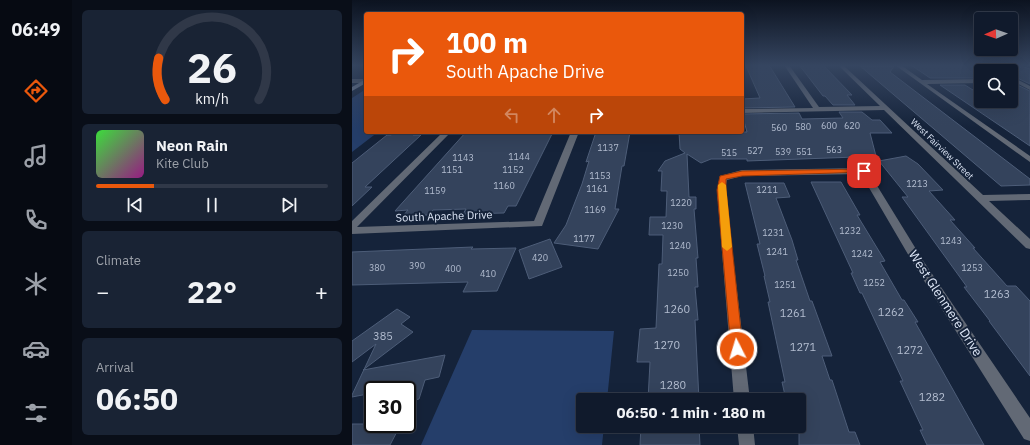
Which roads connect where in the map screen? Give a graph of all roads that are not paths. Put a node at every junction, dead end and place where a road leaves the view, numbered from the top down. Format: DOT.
graph roads {
  1 [pos="801,86"];
  2 [pos="862,86"];
  3 [pos="925,86"];
  4 [pos="885,108"];
  5 [pos="818,110"];
  6 [pos="744,111"];
  7 [pos="445,134"];
  8 [pos="574,134"];
  9 [pos="1030,160"];
  10 [pos="1030,196"];
  11 [pos="979,198"];
  12 [pos="352,227"];
  13 [pos="352,231"];
  14 [pos="1030,246"];
  15 [pos="741,393"];
  16 [pos="746,433"];
  17 [pos="1030,433"];
  18 [pos="747,445"];
  1 -- 5 [label="street"];
  2 -- 4 [label="street, West Fairview Street"];
  3 -- 9 [label="street"];
  4 -- 5 [label="street"];
  4 -- 11 [label="street, West Fairview Street"];
  5 -- 6 [label="street"];
  7 -- 12 [label="street"];
  8 -- 13 [label="street, South Apache Drive"];
  10 -- 11 [label="street"];
  11 -- 14 [label="street, West Fairview Street"];
  15 -- 17 [label="street, West Glenmere Drive"];
  16 -- 18 [label="street"];
}
